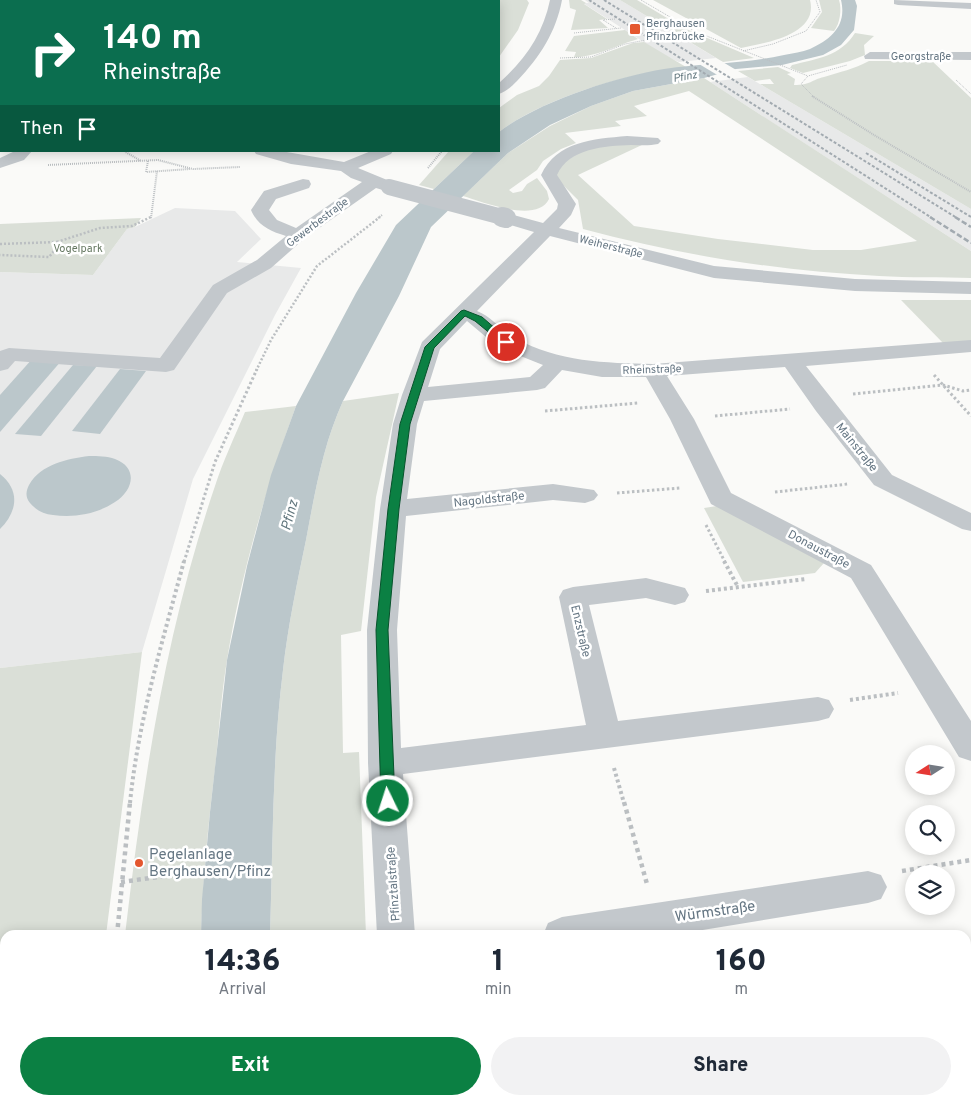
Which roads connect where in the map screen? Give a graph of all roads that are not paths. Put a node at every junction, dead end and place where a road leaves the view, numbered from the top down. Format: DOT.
graph roads {
  1 [pos="556,0"];
  2 [pos="898,2"];
  3 [pos="951,2"];
  4 [pos="971,6"];
  5 [pos="870,56"];
  6 [pos="971,56"];
  7 [pos="500,89"];
  8 [pos="653,141"];
  9 [pos="22,152"];
  10 [pos="266,152"];
  11 [pos="383,152"];
  12 [pos="5,162"];
  13 [pos="346,167"];
  14 [pos="303,184"];
  15 [pos="381,185"];
  16 [pos="547,230"];
  17 [pos="299,234"];
  18 [pos="971,288"];
  19 [pos="464,313"];
  20 [pos="971,346"];
  21 [pos="790,359"];
  22 [pos="0,364"];
  23 [pos="557,364"];
  24 [pos="653,371"];
  25 [pos="413,395"];
  26 [pos="585,495"];
  27 [pos="393,509"];
  28 [pos="971,523"];
  29 [pos="675,595"];
  30 [pos="818,709"];
  31 [pos="604,736"];
  32 [pos="971,748"];
  33 [pos="385,763"];
  34 [pos="868,887"];
  35 [pos="396,930"];
  36 [pos="592,930"];
  1 -- 7 [label="street"];
  2 -- 3 [label="street"];
  3 -- 4 [label="street"];
  5 -- 6 [label="street, Georgstraße"];
  8 -- 16 [label="street"];
  9 -- 12 [label="street"];
  10 -- 13 [label="street, Weiherstraße"];
  11 -- 13 [label="street"];
  13 -- 15 [label="street, Weiherstraße"];
  14 -- 17 [label="street"];
  15 -- 16 [label="street, Weiherstraße, bridge"];
  15 -- 17 [label="street, Gewerbestraße"];
  16 -- 18 [label="street, Weiherstraße"];
  16 -- 19 [label="street"];
  17 -- 22 [label="street, Gewerbestraße"];
  19 -- 23 [label="street, Rheinstraße"];
  19 -- 25 [label="street, Pfinztalstraße"];
  20 -- 21 [label="street, Rheinstraße"];
  21 -- 24 [label="street, Rheinstraße"];
  21 -- 28 [label="street, Mainstraße"];
  23 -- 24 [label="street, Rheinstraße"];
  23 -- 25 [label="street"];
  24 -- 32 [label="street, Donaustraße"];
  25 -- 27 [label="street, Pfinztalstraße"];
  26 -- 27 [label="street, Nagoldstraße"];
  27 -- 33 [label="street, Pfinztalstraße"];
  29 -- 31 [label="street, Enzstraße"];
  30 -- 31 [label="street"];
  31 -- 33 [label="street"];
  33 -- 35 [label="street, Pfinztalstraße"];
  34 -- 36 [label="street, Würmstraße"];
}
